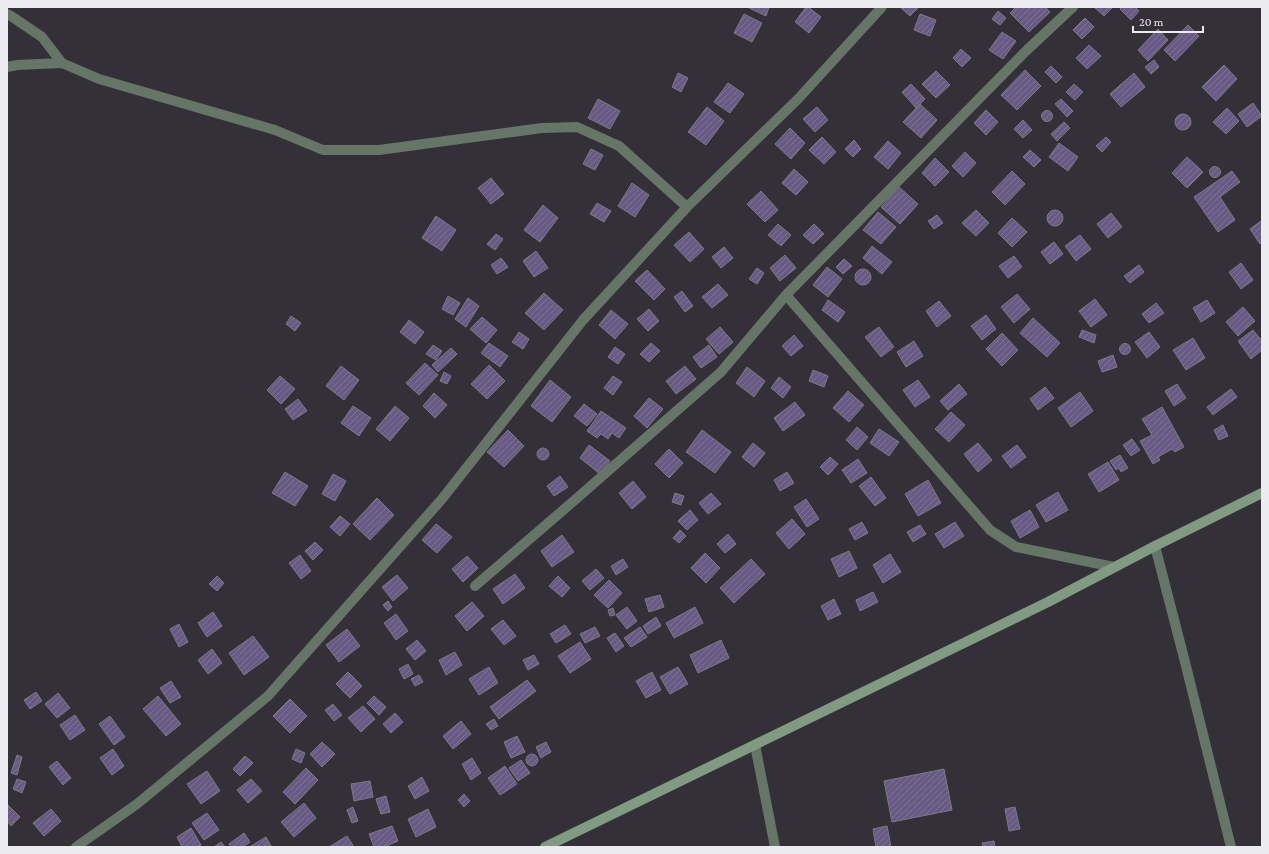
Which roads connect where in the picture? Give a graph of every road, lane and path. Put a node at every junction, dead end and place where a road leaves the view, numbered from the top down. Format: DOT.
graph roads {
  1 [pos="882,7"];
  2 [pos="1073,7"];
  3 [pos="7,14"];
  4 [pos="62,63"];
  5 [pos="7,67"];
  6 [pos="687,207"];
  7 [pos="786,295"];
  8 [pos="1262,492"];
  9 [pos="1155,546"];
  10 [pos="1114,567"];
  11 [pos="475,586"];
  12 [pos="755,745"];
  13 [pos="76,847"];
  14 [pos="545,847"];
  15 [pos="775,847"];
  16 [pos="1230,847"];
  1 -- 6 [label="street"];
  2 -- 7 [label="street"];
  3 -- 4 [label="street"];
  4 -- 5 [label="street"];
  4 -- 6 [label="street"];
  6 -- 13 [label="street"];
  7 -- 10 [label="street"];
  7 -- 11 [label="street"];
  8 -- 9 [label="main road"];
  9 -- 10 [label="main road"];
  9 -- 16 [label="street"];
  10 -- 12 [label="main road"];
  12 -- 14 [label="main road"];
  12 -- 15 [label="street"];
}
